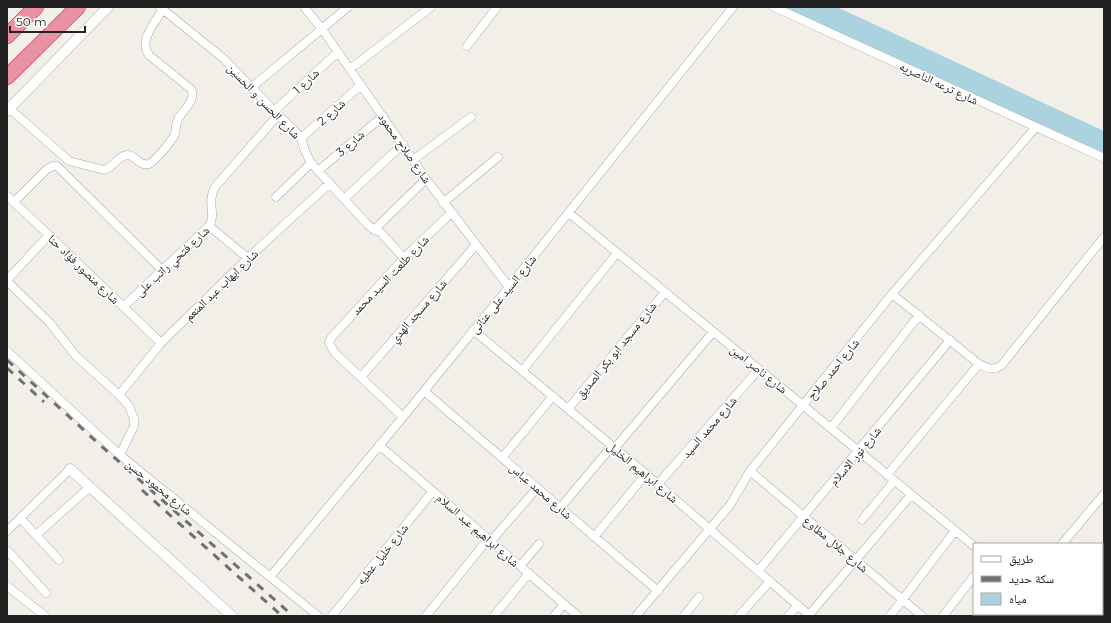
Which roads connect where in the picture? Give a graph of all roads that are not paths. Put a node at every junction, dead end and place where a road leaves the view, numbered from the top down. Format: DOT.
graph roads {
  1 [pos="36,7"];
  2 [pos="78,7"];
  3 [pos="108,7"];
  4 [pos="304,7"];
  5 [pos="348,7"];
  6 [pos="431,7"];
  7 [pos="496,7"];
  8 [pos="733,7"];
  9 [pos="774,7"];
  10 [pos="162,8"];
  11 [pos="322,29"];
  12 [pos="7,36"];
  13 [pos="468,46"];
  14 [pos="338,52"];
  15 [pos="350,69"];
  16 [pos="7,77"];
  17 [pos="361,85"];
  18 [pos="251,88"];
  19 [pos="8,110"];
  20 [pos="276,113"];
  21 [pos="382,116"];
  22 [pos="471,117"];
  23 [pos="1036,127"];
  24 [pos="301,138"];
  25 [pos="402,144"];
  26 [pos="498,157"];
  27 [pos="1104,158"];
  28 [pos="413,160"];
  29 [pos="311,163"];
  30 [pos="318,171"];
  31 [pos="426,179"];
  32 [pos="330,183"];
  33 [pos="7,196"];
  34 [pos="276,197"];
  35 [pos="345,198"];
  36 [pos="14,202"];
  37 [pos="443,202"];
  38 [pos="451,213"];
  39 [pos="569,213"];
  40 [pos="209,226"];
  41 [pos="374,230"];
  42 [pos="49,235"];
  43 [pos="1104,238"];
  44 [pos="476,245"];
  45 [pos="617,253"];
  46 [pos="248,258"];
  47 [pos="404,258"];
  48 [pos="162,270"];
  49 [pos="7,281"];
  50 [pos="509,287"];
  51 [pos="665,292"];
  52 [pos="892,294"];
  53 [pos="122,307"];
  54 [pos="919,315"];
  55 [pos="473,330"];
  56 [pos="713,332"];
  57 [pos="950,340"];
  58 [pos="161,344"];
  59 [pos="7,351"];
  60 [pos="979,364"];
  61 [pos="759,369"];
  62 [pos="522,371"];
  63 [pos="361,377"];
  64 [pos="424,391"];
  65 [pos="119,395"];
  66 [pos="553,396"];
  67 [pos="803,406"];
  68 [pos="568,409"];
  69 [pos="403,417"];
  70 [pos="831,428"];
  71 [pos="379,445"];
  72 [pos="614,447"];
  73 [pos="859,452"];
  74 [pos="120,455"];
  75 [pos="502,458"];
  76 [pos="70,469"];
  77 [pos="750,471"];
  78 [pos="646,474"];
  79 [pos="887,475"];
  80 [pos="894,481"];
  81 [pos="658,484"];
  82 [pos="90,487"];
  83 [pos="537,488"];
  84 [pos="433,491"];
  85 [pos="1104,494"];
  86 [pos="911,495"];
  87 [pos="560,508"];
  88 [pos="804,517"];
  89 [pos="21,519"];
  90 [pos="862,520"];
  91 [pos="710,530"];
  92 [pos="7,531"];
  93 [pos="956,531"];
  94 [pos="36,535"];
  95 [pos="594,537"];
  96 [pos="489,540"];
  97 [pos="1063,543"];
  98 [pos="540,544"];
  99 [pos="973,545"];
  100 [pos="7,550"];
  101 [pos="59,560"];
  102 [pos="856,560"];
  103 [pos="520,566"];
  104 [pos="758,571"];
  105 [pos="529,573"];
  106 [pos="270,577"];
  107 [pos="973,577"];
  108 [pos="770,581"];
  109 [pos="7,586"];
  110 [pos="658,591"];
  111 [pos="46,593"];
  112 [pos="699,597"];
  113 [pos="903,600"];
  114 [pos="564,604"];
  115 [pos="798,605"];
  116 [pos="810,615"];
  117 [pos="45,616"];
  118 [pos="232,616"];
  119 [pos="318,616"];
  120 [pos="332,616"];
  121 [pos="426,616"];
  122 [pos="494,616"];
  123 [pos="554,616"];
  124 [pos="578,616"];
  125 [pos="636,616"];
  126 [pos="684,616"];
  127 [pos="739,616"];
  128 [pos="788,616"];
  129 [pos="890,616"];
  130 [pos="922,616"];
  131 [pos="943,616"];
  1 -- 12 [label="highway"];
  2 -- 16 [label="highway"];
  3 -- 19 [label="street"];
  4 -- 11 [label="street, شارع صلاح محمود"];
  5 -- 11 [label="street"];
  6 -- 15 [label="street"];
  7 -- 13 [label="street"];
  8 -- 39 [label="street, شارع السيد على عنانى"];
  9 -- 23 [label="street, شارع ترعه الناصريه"];
  10 -- 18 [label="street, شارع الحسن و الحسين"];
  10 -- 19 [label="street"];
  11 -- 14 [label="street, شارع صلاح محمود"];
  11 -- 18 [label="street"];
  14 -- 15 [label="street, شارع صلاح محمود"];
  14 -- 20 [label="street, شارع 1"];
  15 -- 17 [label="street, شارع صلاح محمود"];
  17 -- 21 [label="street, شارع صلاح محمود"];
  17 -- 24 [label="street, شارع 2"];
  18 -- 20 [label="street, شارع الحسن و الحسين"];
  20 -- 24 [label="street, شارع الحسن و الحسين"];
  20 -- 40 [label="street, شارع فتحي راتب على"];
  21 -- 25 [label="street, شارع صلاح محمود"];
  21 -- 30 [label="street, شارع 3"];
  22 -- 28 [label="street"];
  23 -- 27 [label="street, شارع ترعه الناصريه"];
  23 -- 52 [label="street, شارع احمد صلاح"];
  24 -- 29 [label="street, شارع الحسن و الحسين"];
  25 -- 28 [label="street, شارع صلاح محمود"];
  25 -- 35 [label="street"];
  26 -- 37 [label="street"];
  28 -- 31 [label="street, شارع صلاح محمود"];
  29 -- 30 [label="street, شارع الحسن و الحسين"];
  29 -- 34 [label="street"];
  30 -- 32 [label="street, شارع الحسن و الحسين"];
  31 -- 37 [label="street, شارع صلاح محمود"];
  31 -- 41 [label="street"];
  32 -- 35 [label="street, شارع الحسن و الحسين"];
  32 -- 46 [label="street, شارع ايهاب عبد المنعم"];
  33 -- 36 [label="street, شارع منصور فؤاد حنا"];
  35 -- 41 [label="street, شارع الحسن و الحسين"];
  36 -- 42 [label="street, شارع منصور فؤاد حنا"];
  36 -- 48 [label="street"];
  37 -- 38 [label="street, شارع صلاح محمود"];
  38 -- 44 [label="street, شارع صلاح محمود"];
  38 -- 47 [label="street, شارع طلعت السيد محمد"];
  39 -- 45 [label="street, شارع ناصر امين"];
  39 -- 50 [label="street, شارع السيد على عنانى"];
  40 -- 46 [label="street"];
  40 -- 48 [label="street, شارع فتحي راتب على"];
  41 -- 47 [label="street, شارع الحسن و الحسين"];
  42 -- 49 [label="street"];
  42 -- 53 [label="street, شارع منصور فؤاد حنا"];
  43 -- 60 [label="street"];
  44 -- 50 [label="street, شارع صلاح محمود"];
  44 -- 63 [label="street, شارع مسجد الهدي"];
  45 -- 51 [label="street, شارع ناصر امين"];
  45 -- 62 [label="street"];
  46 -- 58 [label="street, شارع ايهاب عبد المنعم"];
  47 -- 63 [label="street, شارع طلعت السيد محمد"];
  48 -- 53 [label="street, شارع فتحي راتب على"];
  49 -- 65 [label="street"];
  50 -- 55 [label="street, شارع السيد على عنانى"];
  51 -- 56 [label="street, شارع ناصر امين"];
  51 -- 68 [label="street, شارع مسجد ابو بكر الصديق"];
  52 -- 54 [label="street"];
  52 -- 67 [label="street, شارع احمد صلاح"];
  53 -- 58 [label="street, شارع منصور فؤاد حنا"];
  54 -- 57 [label="street"];
  54 -- 70 [label="street"];
  55 -- 62 [label="street, شارع ابراهيم الخليل"];
  55 -- 64 [label="street, شارع السيد على عنانى"];
  56 -- 61 [label="street, شارع ناصر امين"];
  56 -- 72 [label="street"];
  57 -- 60 [label="street"];
  57 -- 73 [label="street, شارع نور الاسلام"];
  58 -- 65 [label="street, شارع ايهاب عبد المنعم"];
  59 -- 74 [label="street, شارع محمود حسن"];
  60 -- 79 [label="street"];
  61 -- 67 [label="street, شارع ناصر امين"];
  61 -- 81 [label="street, شارع محمد السيد"];
  62 -- 66 [label="street, شارع ابراهيم الخليل"];
  63 -- 69 [label="street"];
  64 -- 69 [label="street, شارع السيد على عنانى"];
  64 -- 75 [label="street, شارع محمد عباس"];
  65 -- 74 [label="street"];
  66 -- 68 [label="street, شارع ابراهيم الخليل"];
  66 -- 75 [label="street"];
  67 -- 70 [label="street, شارع ناصر امين"];
  67 -- 77 [label="street, شارع احمد صلاح"];
  68 -- 72 [label="street, شارع ابراهيم الخليل"];
  69 -- 71 [label="street, شارع السيد على عنانى"];
  70 -- 73 [label="street, شارع ناصر امين"];
  71 -- 84 [label="street, شارع ابراهيم عبد السلام"];
  71 -- 106 [label="street, شارع السيد على عنانى"];
  72 -- 78 [label="street, شارع ابراهيم الخليل"];
  72 -- 87 [label="street"];
  73 -- 79 [label="street, شارع ناصر امين"];
  73 -- 88 [label="street, شارع نور الاسلام"];
  74 -- 106 [label="street, شارع محمود حسن"];
  75 -- 83 [label="street, شارع محمد عباس"];
  76 -- 82 [label="street"];
  76 -- 89 [label="street"];
  77 -- 88 [label="street, شارع جلال مطاوع"];
  77 -- 91 [label="street, شارع احمد صلاح"];
  78 -- 81 [label="street, شارع ابراهيم الخليل"];
  78 -- 95 [label="street"];
  79 -- 80 [label="street, شارع ناصر امين"];
  80 -- 86 [label="street, شارع ناصر امين"];
  80 -- 90 [label="street"];
  81 -- 91 [label="street, شارع ابراهيم الخليل"];
  82 -- 94 [label="street"];
  82 -- 118 [label="street"];
  83 -- 87 [label="street, شارع محمد عباس"];
  83 -- 96 [label="street"];
  84 -- 96 [label="street, شارع ابراهيم عبد السلام"];
  84 -- 120 [label="street, شارع خليل عطيه"];
  85 -- 97 [label="street"];
  86 -- 93 [label="street, شارع ناصر امين"];
  86 -- 102 [label="street"];
  87 -- 95 [label="street, شارع محمد عباس"];
  88 -- 102 [label="street, شارع جلال مطاوع"];
  88 -- 104 [label="street, شارع نور الاسلام"];
  89 -- 92 [label="street"];
  89 -- 94 [label="street"];
  91 -- 104 [label="street, شارع ابراهيم الخليل"];
  91 -- 110 [label="street, شارع احمد صلاح"];
  93 -- 99 [label="street, شارع ناصر امين"];
  93 -- 113 [label="street"];
  94 -- 101 [label="street"];
  95 -- 110 [label="street, شارع محمد عباس"];
  96 -- 103 [label="street, شارع ابراهيم عبد السلام"];
  96 -- 121 [label="street"];
  98 -- 103 [label="street"];
  100 -- 111 [label="street"];
  102 -- 113 [label="street, شارع جلال مطاوع"];
  102 -- 116 [label="street"];
  103 -- 105 [label="street, شارع ابراهيم عبد السلام"];
  104 -- 108 [label="street, شارع ابراهيم الخليل"];
  105 -- 114 [label="street, شارع ابراهيم عبد السلام"];
  105 -- 122 [label="street"];
  106 -- 119 [label="street, شارع محمود حسن"];
  107 -- 131 [label="street"];
  108 -- 115 [label="street, شارع ابراهيم الخليل"];
  108 -- 127 [label="street"];
  109 -- 117 [label="street"];
  110 -- 125 [label="street, شارع احمد صلاح"];
  112 -- 126 [label="street"];
  113 -- 129 [label="street"];
  113 -- 130 [label="street, شارع جلال مطاوع"];
  114 -- 123 [label="street"];
  114 -- 124 [label="street, شارع ابراهيم عبد السلام"];
  115 -- 116 [label="street, شارع ابراهيم الخليل"];
  115 -- 128 [label="street"];
}
